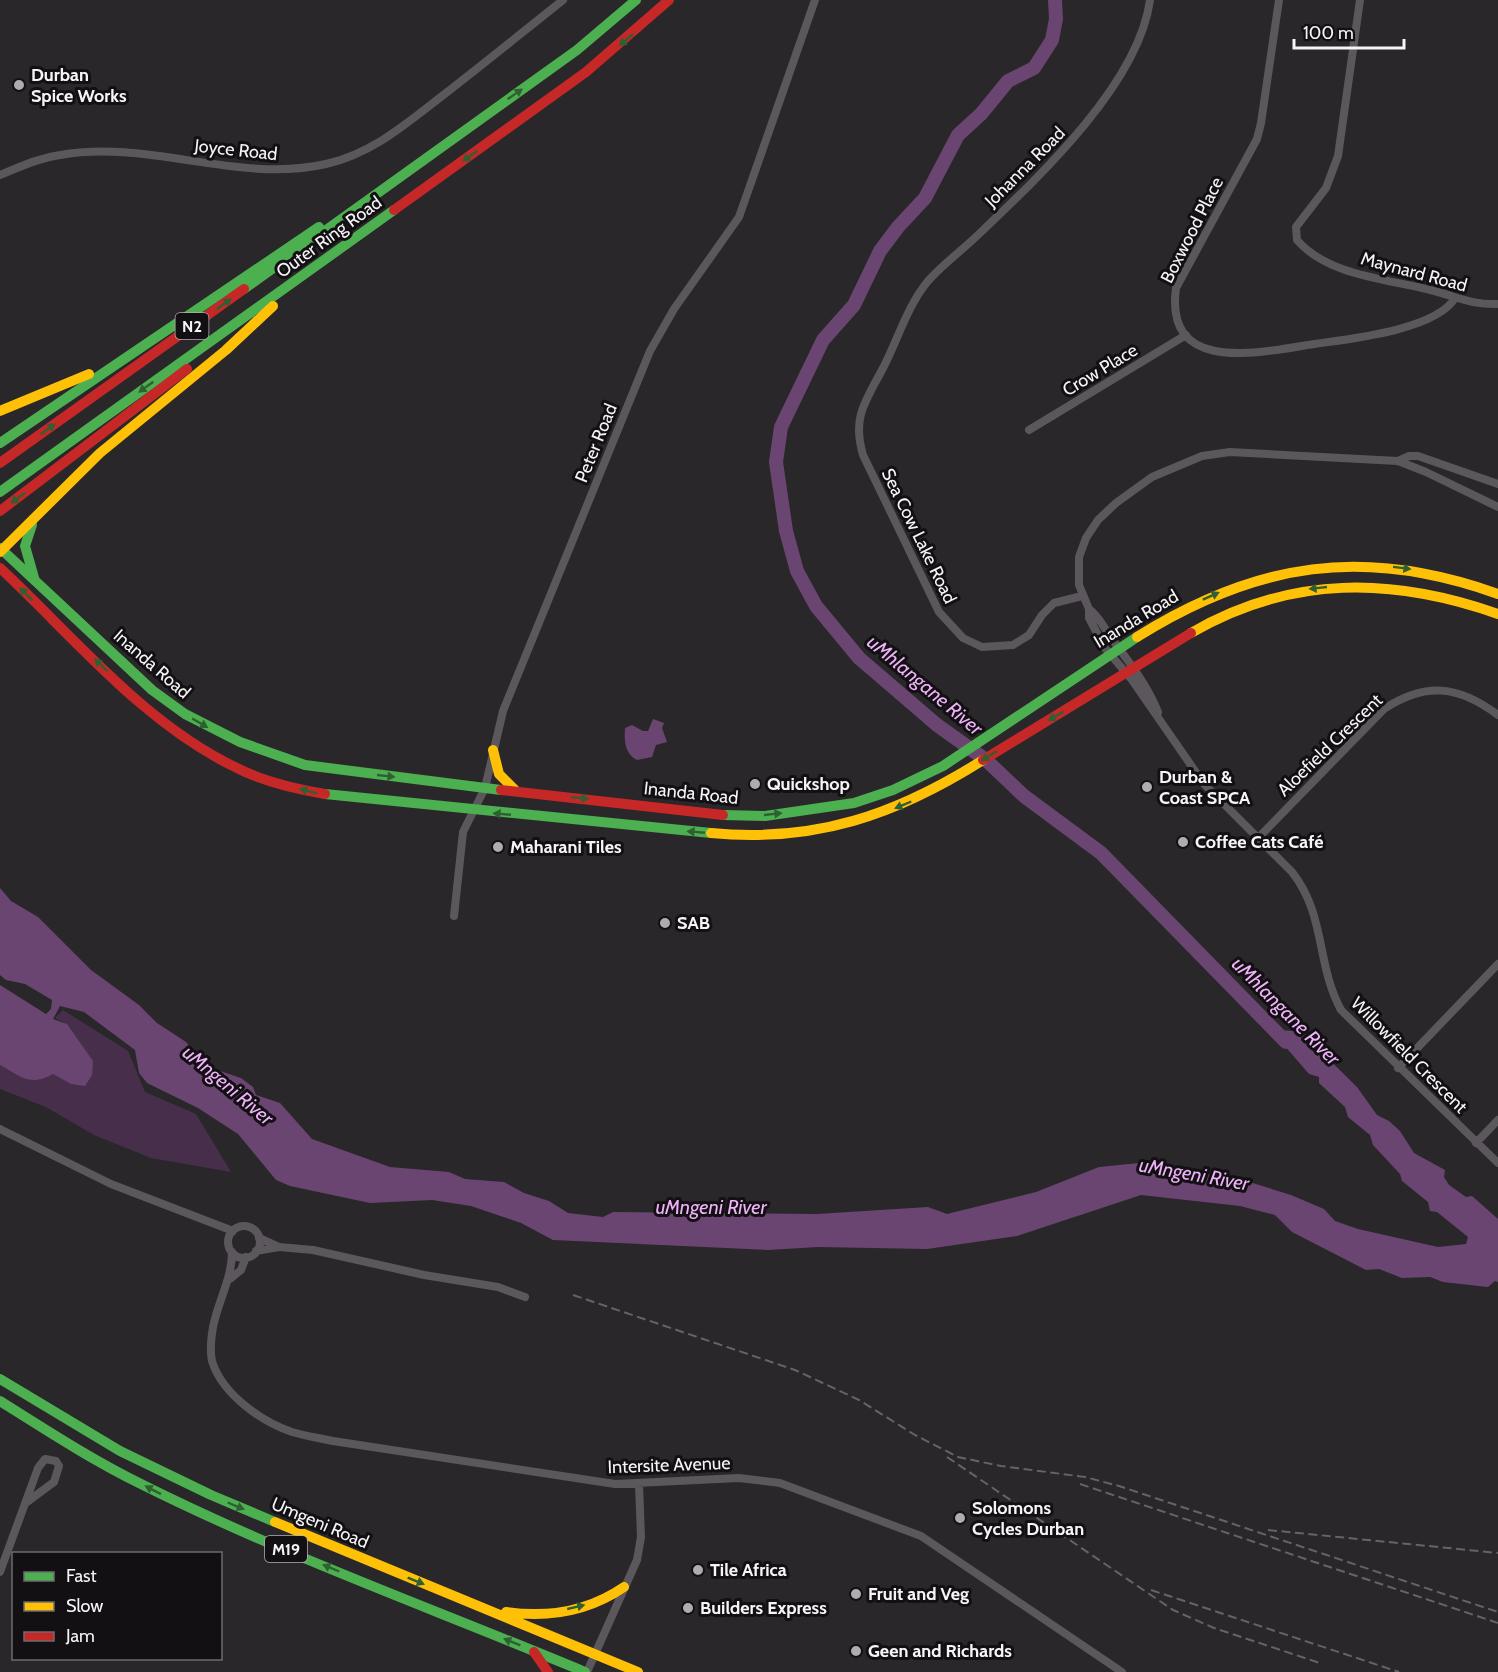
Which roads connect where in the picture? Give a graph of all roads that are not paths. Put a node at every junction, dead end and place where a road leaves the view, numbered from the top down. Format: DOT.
graph roads {
  1 [pos="563,0"];
  2 [pos="636,0"];
  3 [pos="669,0"];
  4 [pos="815,0"];
  5 [pos="1149,0"];
  6 [pos="1279,0"];
  7 [pos="1360,0"];
  8 [pos="0,175"];
  9 [pos="382,189"];
  10 [pos="331,256"];
  11 [pos="1455,298"];
  12 [pos="1498,304"];
  13 [pos="266,312"];
  14 [pos="1186,335"];
  15 [pos="898,337"];
  16 [pos="122,359"];
  17 [pos="0,411"];
  18 [pos="1029,430"];
  19 [pos="0,443"];
  20 [pos="1398,461"];
  21 [pos="0,463"];
  22 [pos="1498,484"];
  23 [pos="0,492"];
  24 [pos="1498,507"];
  25 [pos="44,508"];
  26 [pos="0,511"];
  27 [pos="1,550"];
  28 [pos="4,572"];
  29 [pos="35,581"];
  30 [pos="1498,594"];
  31 [pos="1082,596"];
  32 [pos="1498,614"];
  33 [pos="1115,651"];
  34 [pos="1131,671"];
  35 [pos="1498,715"];
  36 [pos="493,750"];
  37 [pos="485,788"];
  38 [pos="516,791"];
  39 [pos="472,812"];
  40 [pos="1258,838"];
  41 [pos="454,916"];
  42 [pos="1498,964"];
  43 [pos="1398,1068"];
  44 [pos="1498,1120"];
  45 [pos="0,1129"];
  46 [pos="1476,1143"];
  47 [pos="1498,1163"];
  48 [pos="233,1231"];
  49 [pos="260,1238"];
  50 [pos="279,1247"];
  51 [pos="256,1251"];
  52 [pos="232,1252"];
  53 [pos="246,1257"];
  54 [pos="228,1280"];
  55 [pos="525,1297"];
  56 [pos="0,1369"];
  57 [pos="0,1379"];
  58 [pos="0,1401"];
  59 [pos="135,1458"];
  60 [pos="639,1484"];
  61 [pos="27,1502"];
  62 [pos="0,1572"];
  63 [pos="624,1587"];
  64 [pos="477,1606"];
  65 [pos="533,1651"];
  66 [pos="595,1654"];
  67 [pos="548,1672"];
  68 [pos="586,1672"];
  69 [pos="638,1672"];
  70 [pos="1122,1672"];
  1 -- 8 [label="street, Joyce Road"];
  9 -- 2 [label="main road, Outer Ring Road / N2, one-way"];
  3 -- 10 [label="main road, Outer Ring Road / N2, one-way"];
  4 -- 36 [label="street, Peter Road"];
  5 -- 15 [label="street, Johanna Road"];
  6 -- 14 [label="street, Boxwood Place"];
  7 -- 11 [label="street, Maynard Road"];
  9 -- 16 [label="main road"];
  21 -- 9 [label="main road, Outer Ring Road / N2, one-way"];
  10 -- 13 [label="main road"];
  10 -- 23 [label="main road, Outer Ring Road / N2, one-way"];
  11 -- 12 [label="street, Maynard Road"];
  11 -- 14 [label="street"];
  13 -- 25 [label="main road"];
  13 -- 26 [label="main road, one-way"];
  14 -- 18 [label="street, Crow Place"];
  15 -- 31 [label="street, Sea Cow Lake Road"];
  16 -- 17 [label="main road"];
  16 -- 19 [label="main road"];
  20 -- 22 [label="street"];
  20 -- 24 [label="street"];
  20 -- 31 [label="street"];
  25 -- 27 [label="main road"];
  25 -- 29 [label="main road"];
  27 -- 29 [label="main road, Inanda Road"];
  39 -- 28 [label="main road, Inanda Road, one-way"];
  29 -- 37 [label="main road, Inanda Road, one-way"];
  33 -- 30 [label="main road, Inanda Road, one-way"];
  31 -- 33 [label="street, Willowfield Crescent"];
  32 -- 34 [label="main road, Inanda Road, one-way"];
  33 -- 34 [label="street, Willowfield Crescent"];
  38 -- 33 [label="main road, Inanda Road, one-way"];
  34 -- 39 [label="main road, Inanda Road, one-way"];
  34 -- 40 [label="street, Willowfield Crescent"];
  35 -- 40 [label="street, Aloefield Crescent"];
  36 -- 37 [label="street, Peter Road"];
  36 -- 38 [label="main road"];
  37 -- 38 [label="main road, Inanda Road"];
  37 -- 39 [label="street, Peter Road"];
  39 -- 41 [label="street, Peter Road"];
  40 -- 43 [label="street, Willowfield Crescent"];
  42 -- 43 [label="street"];
  43 -- 46 [label="street, Willowfield Crescent"];
  44 -- 46 [label="street"];
  45 -- 48 [label="street"];
  46 -- 47 [label="street, Willowfield Crescent"];
  48 -- 49 [label="street"];
  48 -- 52 [label="street"];
  49 -- 50 [label="street"];
  49 -- 51 [label="street"];
  50 -- 51 [label="street"];
  50 -- 55 [label="street"];
  51 -- 53 [label="street"];
  52 -- 53 [label="street"];
  52 -- 54 [label="street, Intersite Avenue"];
  53 -- 54 [label="street, Intersite Avenue"];
  54 -- 60 [label="street, Intersite Avenue"];
  56 -- 59 [label="main road"];
  57 -- 59 [label="main road, Umgeni Road / M19"];
  65 -- 58 [label="main road, Umgeni Road / M19, one-way"];
  59 -- 64 [label="main road, Umgeni Road / M19, one-way"];
  60 -- 63 [label="street"];
  60 -- 70 [label="street, Intersite Avenue"];
  61 -- 61 [label="street"];
  61 -- 62 [label="street"];
  64 -- 63 [label="main road, one-way"];
  63 -- 66 [label="street"];
  64 -- 66 [label="main road, Umgeni Road / M19"];
  65 -- 67 [label="main road"];
  65 -- 68 [label="main road, Umgeni Road / M19"];
  66 -- 68 [label="street"];
  66 -- 69 [label="main road, Umgeni Road / M19"];
}
